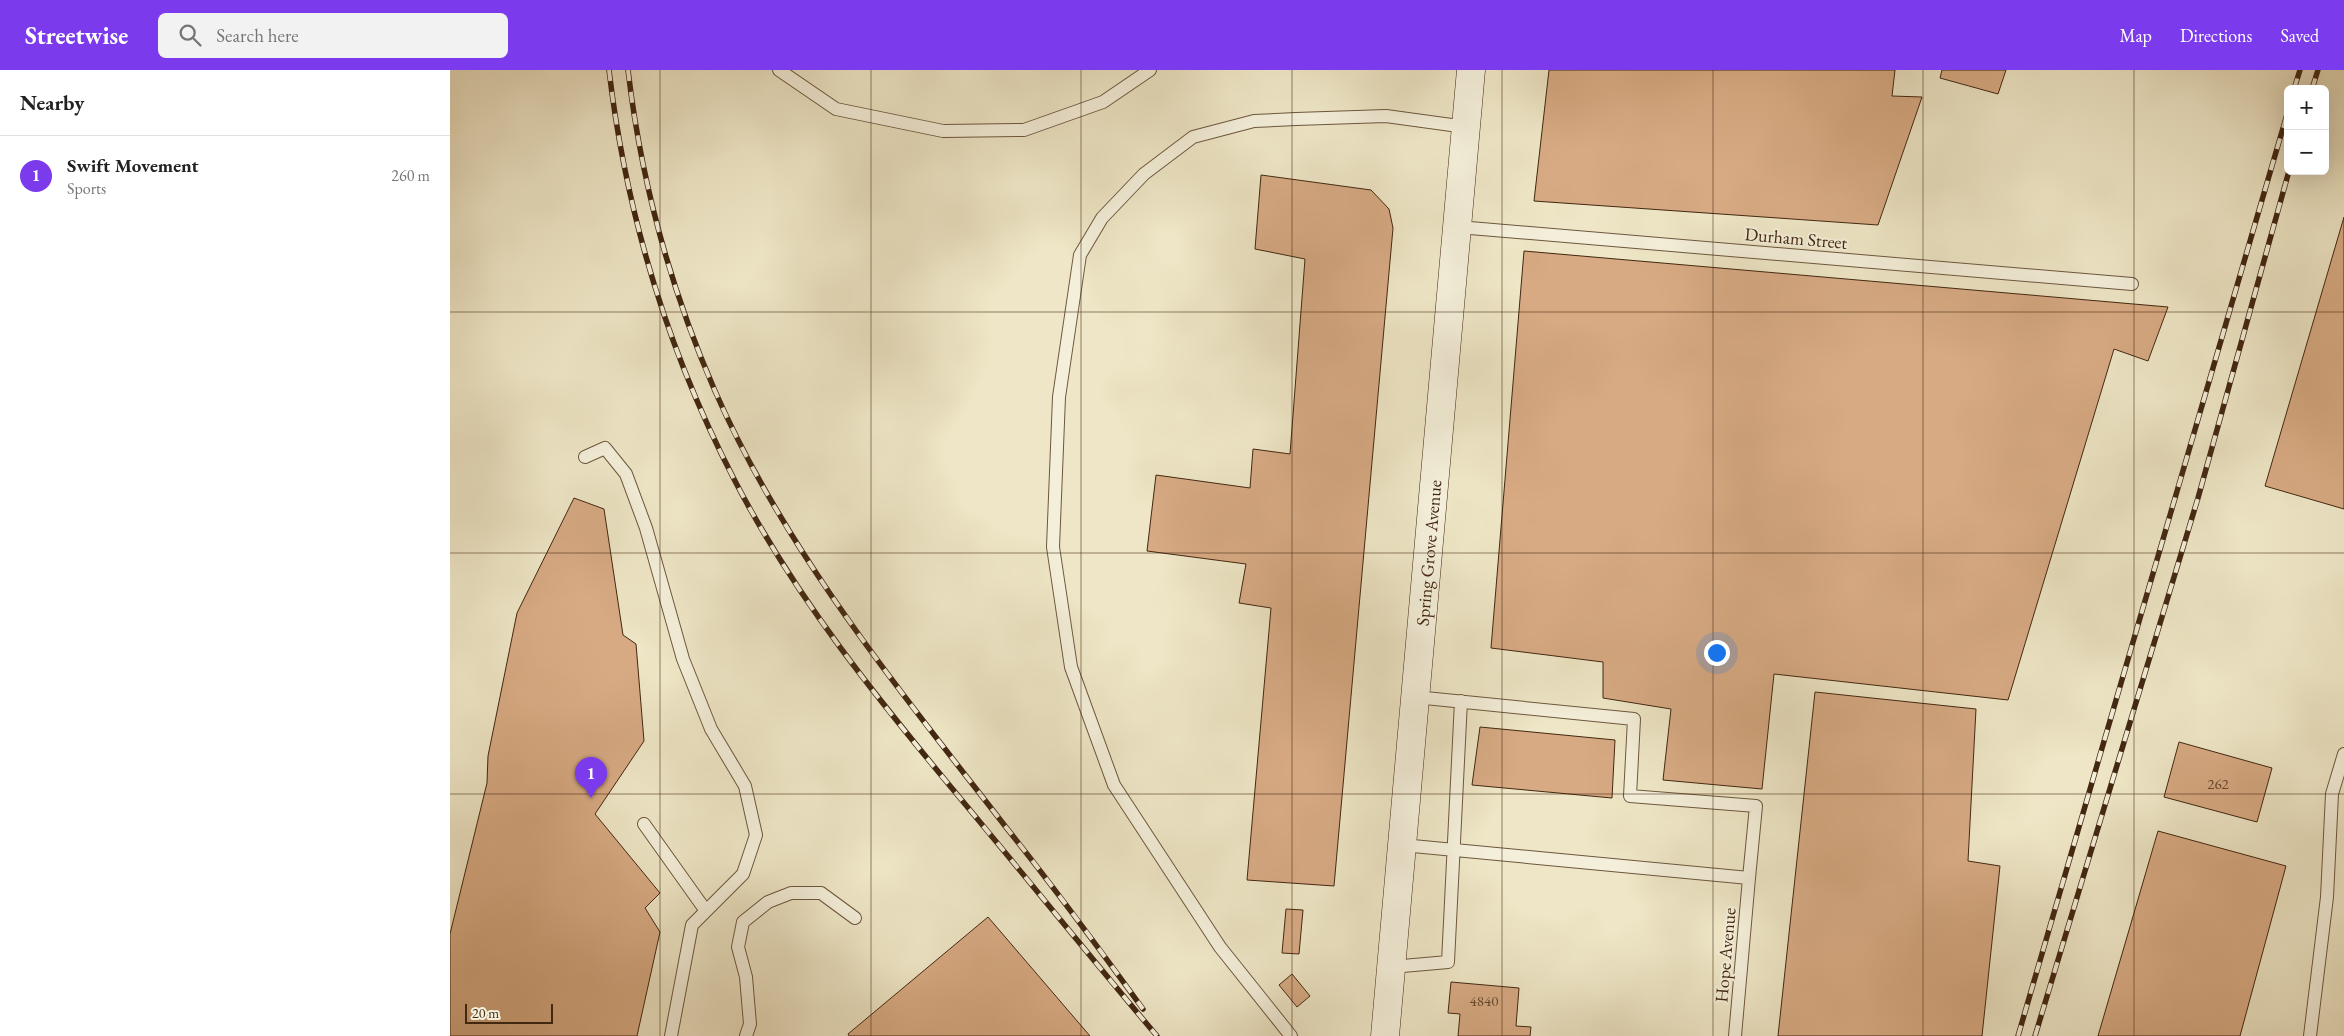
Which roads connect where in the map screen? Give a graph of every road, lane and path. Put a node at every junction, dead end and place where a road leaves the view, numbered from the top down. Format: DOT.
graph roads {
  1 [pos="779,70"];
  2 [pos="1150,70"];
  3 [pos="1471,70"];
  4 [pos="1466,126"];
  5 [pos="1458,227"];
  6 [pos="2132,284"];
  7 [pos="585,457"];
  8 [pos="1415,697"];
  9 [pos="1461,702"];
  10 [pos="2344,754"];
  11 [pos="644,824"];
  12 [pos="1402,845"];
  13 [pos="1454,851"];
  14 [pos="1749,878"];
  15 [pos="706,911"];
  16 [pos="855,918"];
  17 [pos="1391,967"];
  18 [pos="671,1036"];
  19 [pos="746,1036"];
  20 [pos="1291,1036"];
  21 [pos="1385,1036"];
  22 [pos="1735,1036"];
  23 [pos="2310,1036"];
  1 -- 2 [label="lane"];
  3 -- 4 [label="main road, Spring Grove Avenue"];
  4 -- 5 [label="main road, Spring Grove Avenue"];
  4 -- 20 [label="lane"];
  5 -- 6 [label="lane, Durham Street"];
  5 -- 8 [label="main road, Spring Grove Avenue"];
  7 -- 15 [label="lane"];
  8 -- 9 [label="lane"];
  8 -- 12 [label="main road, Spring Grove Avenue"];
  9 -- 13 [label="lane"];
  9 -- 14 [label="lane, Hope Avenue"];
  10 -- 23 [label="lane"];
  11 -- 15 [label="lane"];
  12 -- 13 [label="lane"];
  12 -- 17 [label="main road, Spring Grove Avenue"];
  13 -- 14 [label="lane"];
  13 -- 17 [label="lane"];
  14 -- 22 [label="lane, Hope Avenue"];
  15 -- 18 [label="lane"];
  16 -- 19 [label="lane"];
  17 -- 21 [label="main road, Spring Grove Avenue"];
}
